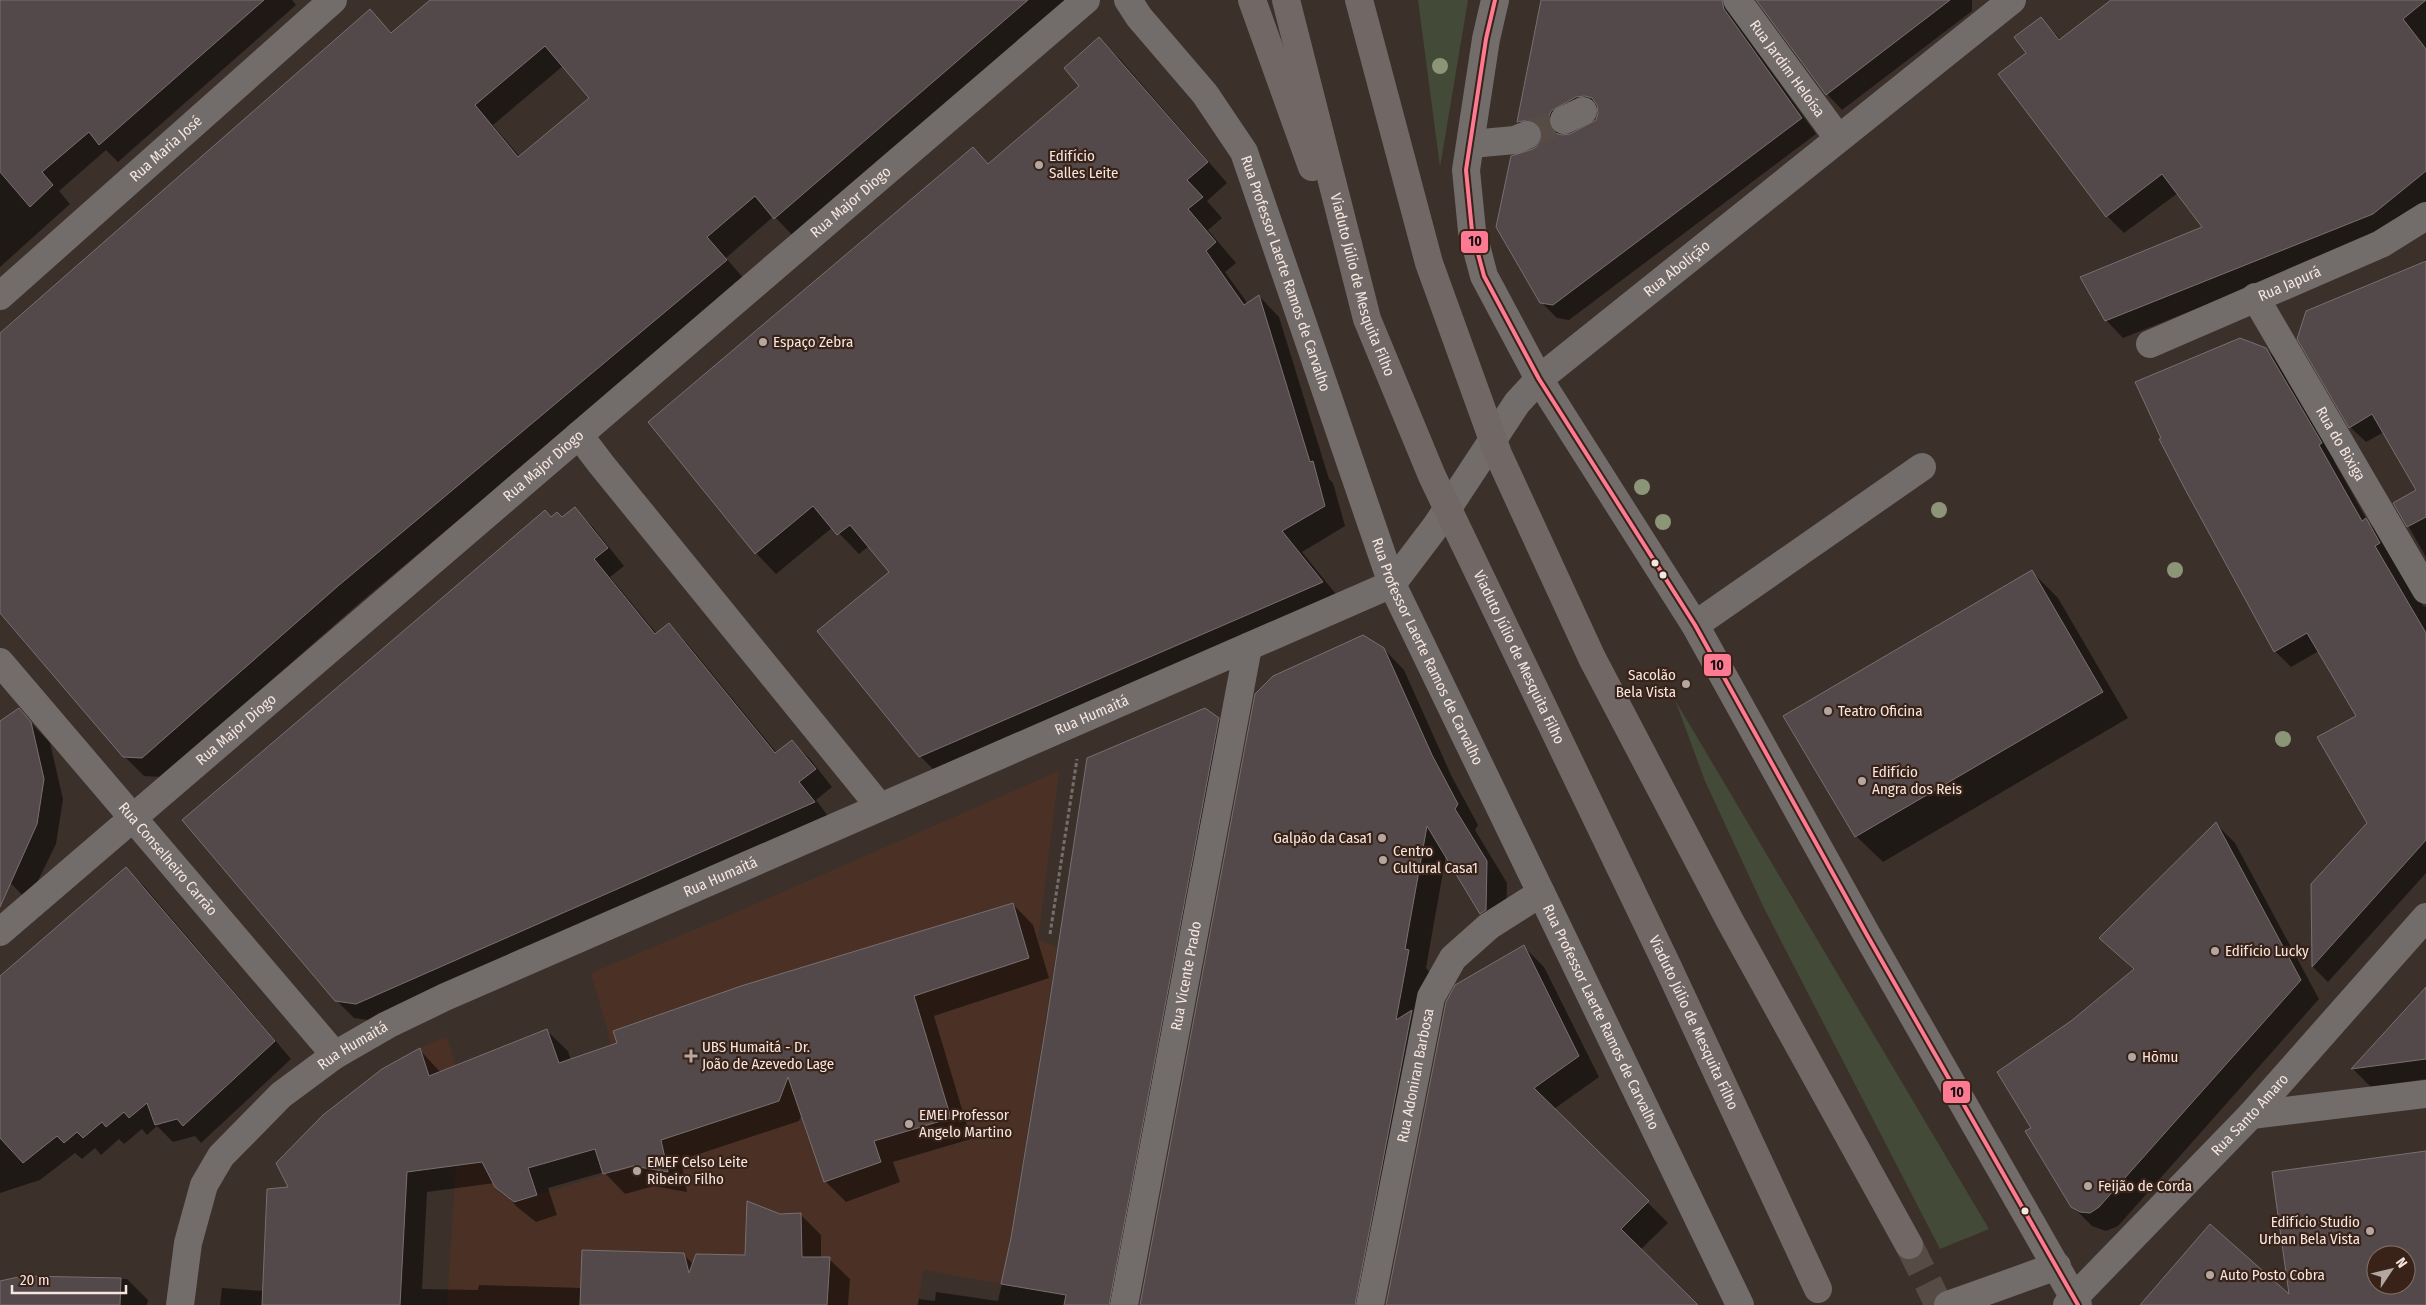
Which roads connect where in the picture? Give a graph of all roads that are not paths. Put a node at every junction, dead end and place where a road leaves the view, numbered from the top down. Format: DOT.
graph roads {
  1 [pos="333,0"];
  2 [pos="1086,0"];
  3 [pos="1128,0"];
  4 [pos="1252,0"];
  5 [pos="1286,0"];
  6 [pos="1359,0"];
  7 [pos="1371,0"];
  8 [pos="1495,0"];
  9 [pos="1737,0"];
  10 [pos="2005,2"];
  11 [pos="1370,43"];
  12 [pos="1527,135"];
  13 [pos="1838,138"];
  14 [pos="1471,144"];
  15 [pos="2426,216"];
  16 [pos="0,296"];
  17 [pos="2255,298"];
  18 [pos="1367,319"];
  19 [pos="2150,344"];
  20 [pos="1539,379"];
  21 [pos="579,435"];
  22 [pos="1922,467"];
  23 [pos="1392,584"];
  24 [pos="2426,590"];
  25 [pos="1694,625"];
  26 [pos="1248,646"];
  27 [pos="0,662"];
  28 [pos="880,807"];
  29 [pos="133,817"];
  30 [pos="1541,894"];
  31 [pos="2426,917"];
  32 [pos="0,932"];
  33 [pos="335,1055"];
  34 [pos="2426,1094"];
  35 [pos="2251,1115"];
  36 [pos="1909,1245"];
  37 [pos="2056,1266"];
  38 [pos="1818,1290"];
  39 [pos="2073,1302"];
  40 [pos="180,1305"];
  41 [pos="1124,1305"];
  42 [pos="1370,1305"];
  43 [pos="1740,1305"];
  44 [pos="1948,1305"];
  1 -- 16 [label="street, Rua Maria José"];
  2 -- 21 [label="street, Rua Major Diogo"];
  3 -- 23 [label="street, Rua Professor Laerte Ramos de Carvalho"];
  4 -- 18 [label="highway"];
  5 -- 18 [label="highway, Viaduto Júlio de Mesquita Filho"];
  6 -- 11 [label="highway"];
  7 -- 11 [label="highway"];
  8 -- 14 [label="street"];
  9 -- 13 [label="street, Rua Jardim Heloísa"];
  10 -- 13 [label="street, Rua Abolição"];
  11 -- 36 [label="highway"];
  12 -- 14 [label="street"];
  13 -- 20 [label="street, Rua Abolição"];
  14 -- 20 [label="street"];
  15 -- 17 [label="street, Rua Japurá"];
  17 -- 19 [label="street, Rua Japurá"];
  17 -- 24 [label="street, Rua do Bixiga"];
  18 -- 38 [label="highway, Viaduto Júlio de Mesquita Filho"];
  20 -- 23 [label="street, Rua Abolição"];
  20 -- 25 [label="street"];
  21 -- 28 [label="street"];
  21 -- 29 [label="street, Rua Major Diogo"];
  22 -- 25 [label="street"];
  23 -- 26 [label="street, Rua Humaitá"];
  23 -- 30 [label="street, Rua Professor Laerte Ramos de Carvalho"];
  25 -- 37 [label="street"];
  26 -- 28 [label="street, Rua Humaitá"];
  26 -- 41 [label="street, Rua Vicente Prado"];
  27 -- 29 [label="street, Rua Conselheiro Carrão"];
  28 -- 33 [label="street, Rua Humaitá"];
  29 -- 32 [label="street, Rua Major Diogo"];
  29 -- 33 [label="street, Rua Conselheiro Carrão"];
  30 -- 42 [label="street, Rua Adoniran Barbosa"];
  30 -- 43 [label="street, Rua Professor Laerte Ramos de Carvalho"];
  31 -- 35 [label="street, Rua Santo Amaro"];
  33 -- 40 [label="street, Rua Humaitá"];
  34 -- 35 [label="street"];
  35 -- 39 [label="street, Rua Santo Amaro"];
  37 -- 39 [label="street"];
  37 -- 44 [label="street"];
}
